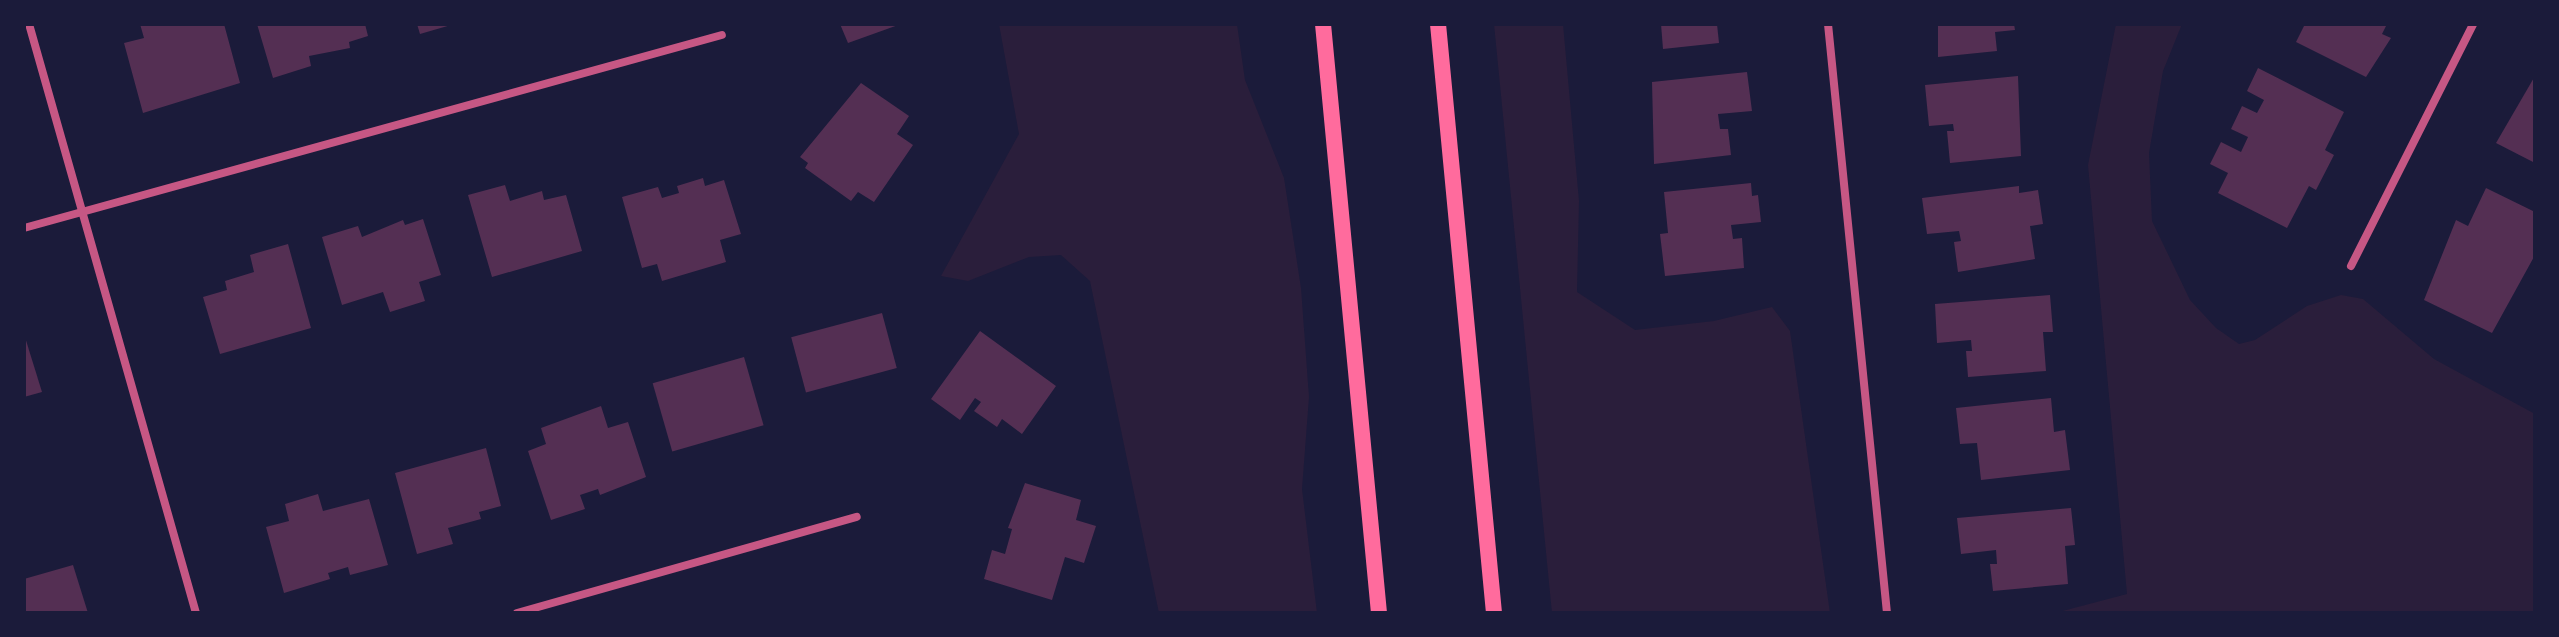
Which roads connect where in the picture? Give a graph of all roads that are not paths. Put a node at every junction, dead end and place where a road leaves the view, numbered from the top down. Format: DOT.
graph roads {
  1 [pos="29,24"];
  2 [pos="1323,24"];
  3 [pos="1438,24"];
  4 [pos="1828,24"];
  5 [pos="2473,24"];
  6 [pos="722,35"];
  7 [pos="83,212"];
  8 [pos="24,228"];
  9 [pos="2351,266"];
  10 [pos="857,517"];
  11 [pos="196,613"];
  12 [pos="517,613"];
  13 [pos="1379,613"];
  14 [pos="1494,613"];
  15 [pos="1887,613"];
  1 -- 7 [label="street"];
  2 -- 13 [label="main road"];
  3 -- 14 [label="main road"];
  4 -- 15 [label="street"];
  5 -- 9 [label="street"];
  6 -- 7 [label="street"];
  7 -- 8 [label="street"];
  7 -- 11 [label="street"];
  10 -- 12 [label="street"];
}
